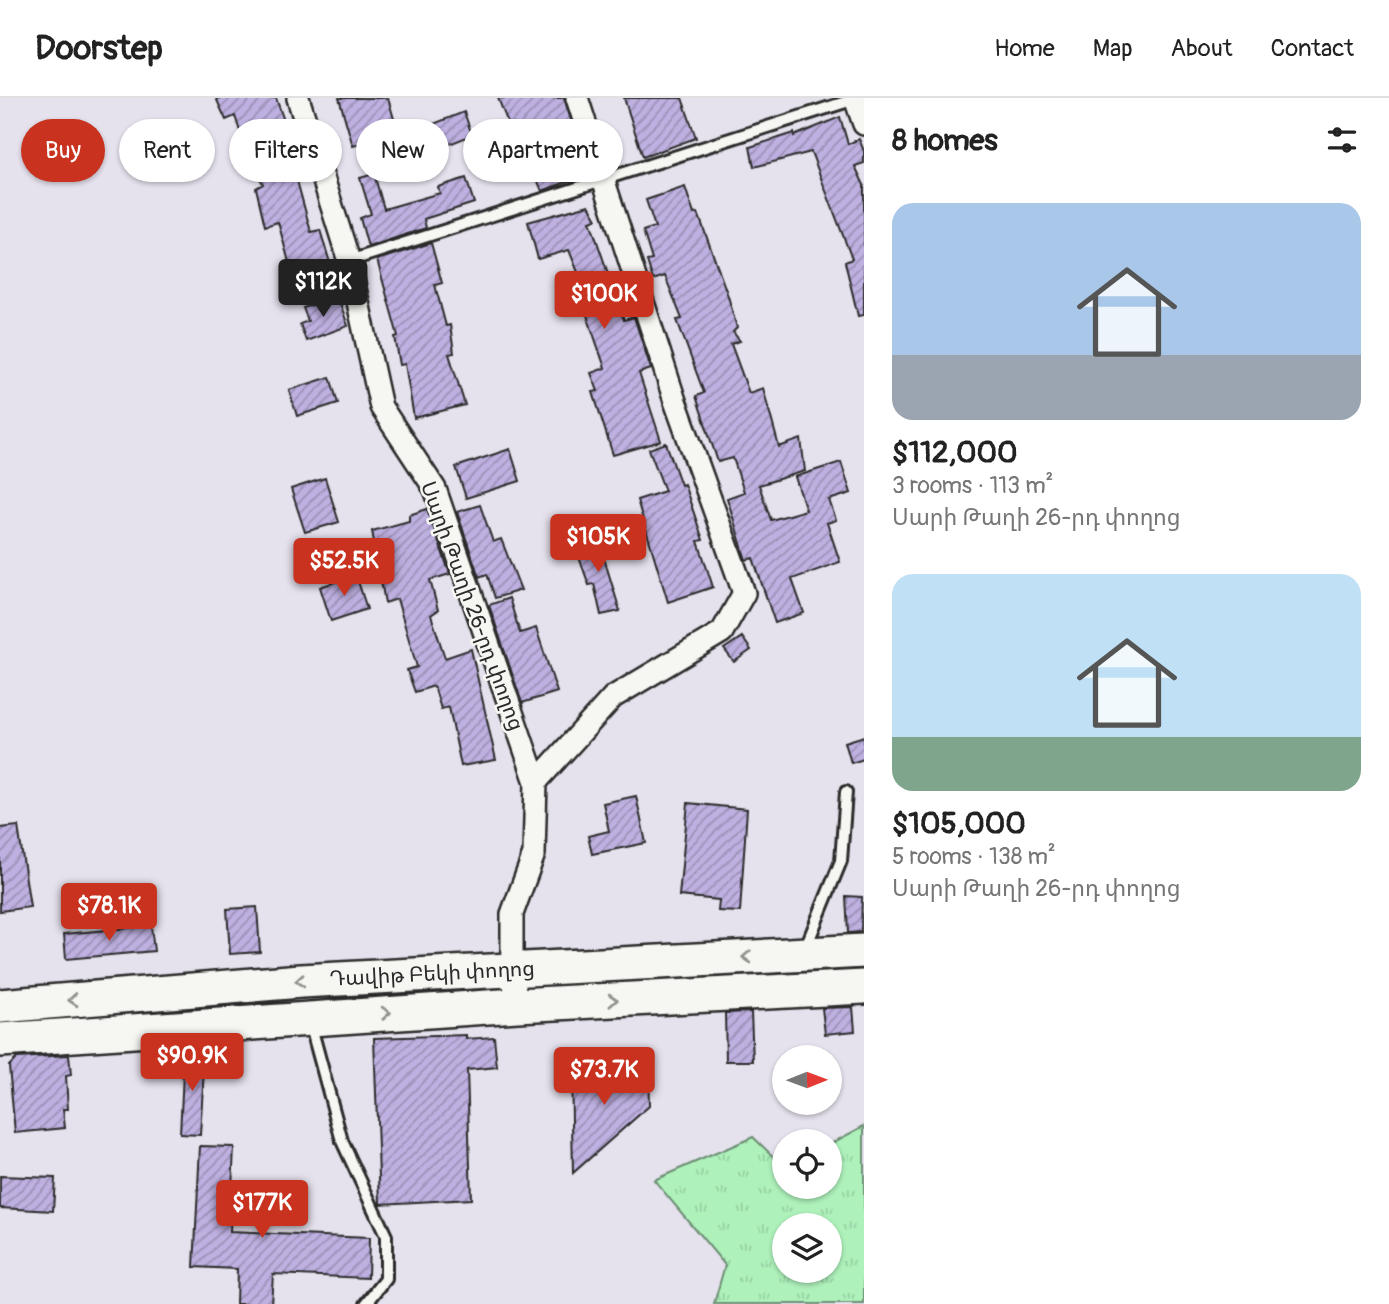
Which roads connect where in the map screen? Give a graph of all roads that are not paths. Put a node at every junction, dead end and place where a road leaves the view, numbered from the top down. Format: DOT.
graph roads {
  1 [pos="298,98"];
  2 [pos="577,98"];
  3 [pos="855,99"];
  4 [pos="584,119"];
  5 [pos="864,124"];
  6 [pos="623,175"];
  7 [pos="602,182"];
  8 [pos="605,182"];
  9 [pos="349,261"];
  10 [pos="536,782"];
  11 [pos="846,792"];
  12 [pos="864,951"];
  13 [pos="803,954"];
  14 [pos="512,969"];
  15 [pos="864,987"];
  16 [pos="517,1005"];
  17 [pos="0,1006"];
  18 [pos="309,1018"];
  19 [pos="0,1041"];
  20 [pos="366,1304"];
  1 -- 9 [label="street, Սարի Թաղի 26-րդ փողոց"];
  2 -- 4 [label="street"];
  3 -- 5 [label="street"];
  3 -- 6 [label="lane"];
  7 -- 9 [label="lane"];
  8 -- 10 [label="street"];
  9 -- 10 [label="street, Սարի Թաղի 26-րդ փողոց"];
  10 -- 14 [label="street, Սարի Թաղի 26-րդ փողոց"];
  11 -- 13 [label="lane"];
  12 -- 13 [label="main road, Դավիթ Բեկի փողոց"];
  13 -- 14 [label="main road, Դավիթ Բեկի փողոց, one-way"];
  14 -- 16 [label="street, Սարի Թաղի 26-րդ փողոց"];
  14 -- 17 [label="main road, Դավիթ Բեկի փողոց, one-way"];
  16 -- 15 [label="main road, Դավիթ Բեկի փողոց, one-way"];
  18 -- 16 [label="main road, Դավիթ Բեկի փողոց, one-way"];
  18 -- 19 [label="main road, Դավիթ Բեկի փողոց"];
  18 -- 20 [label="lane"];
}
